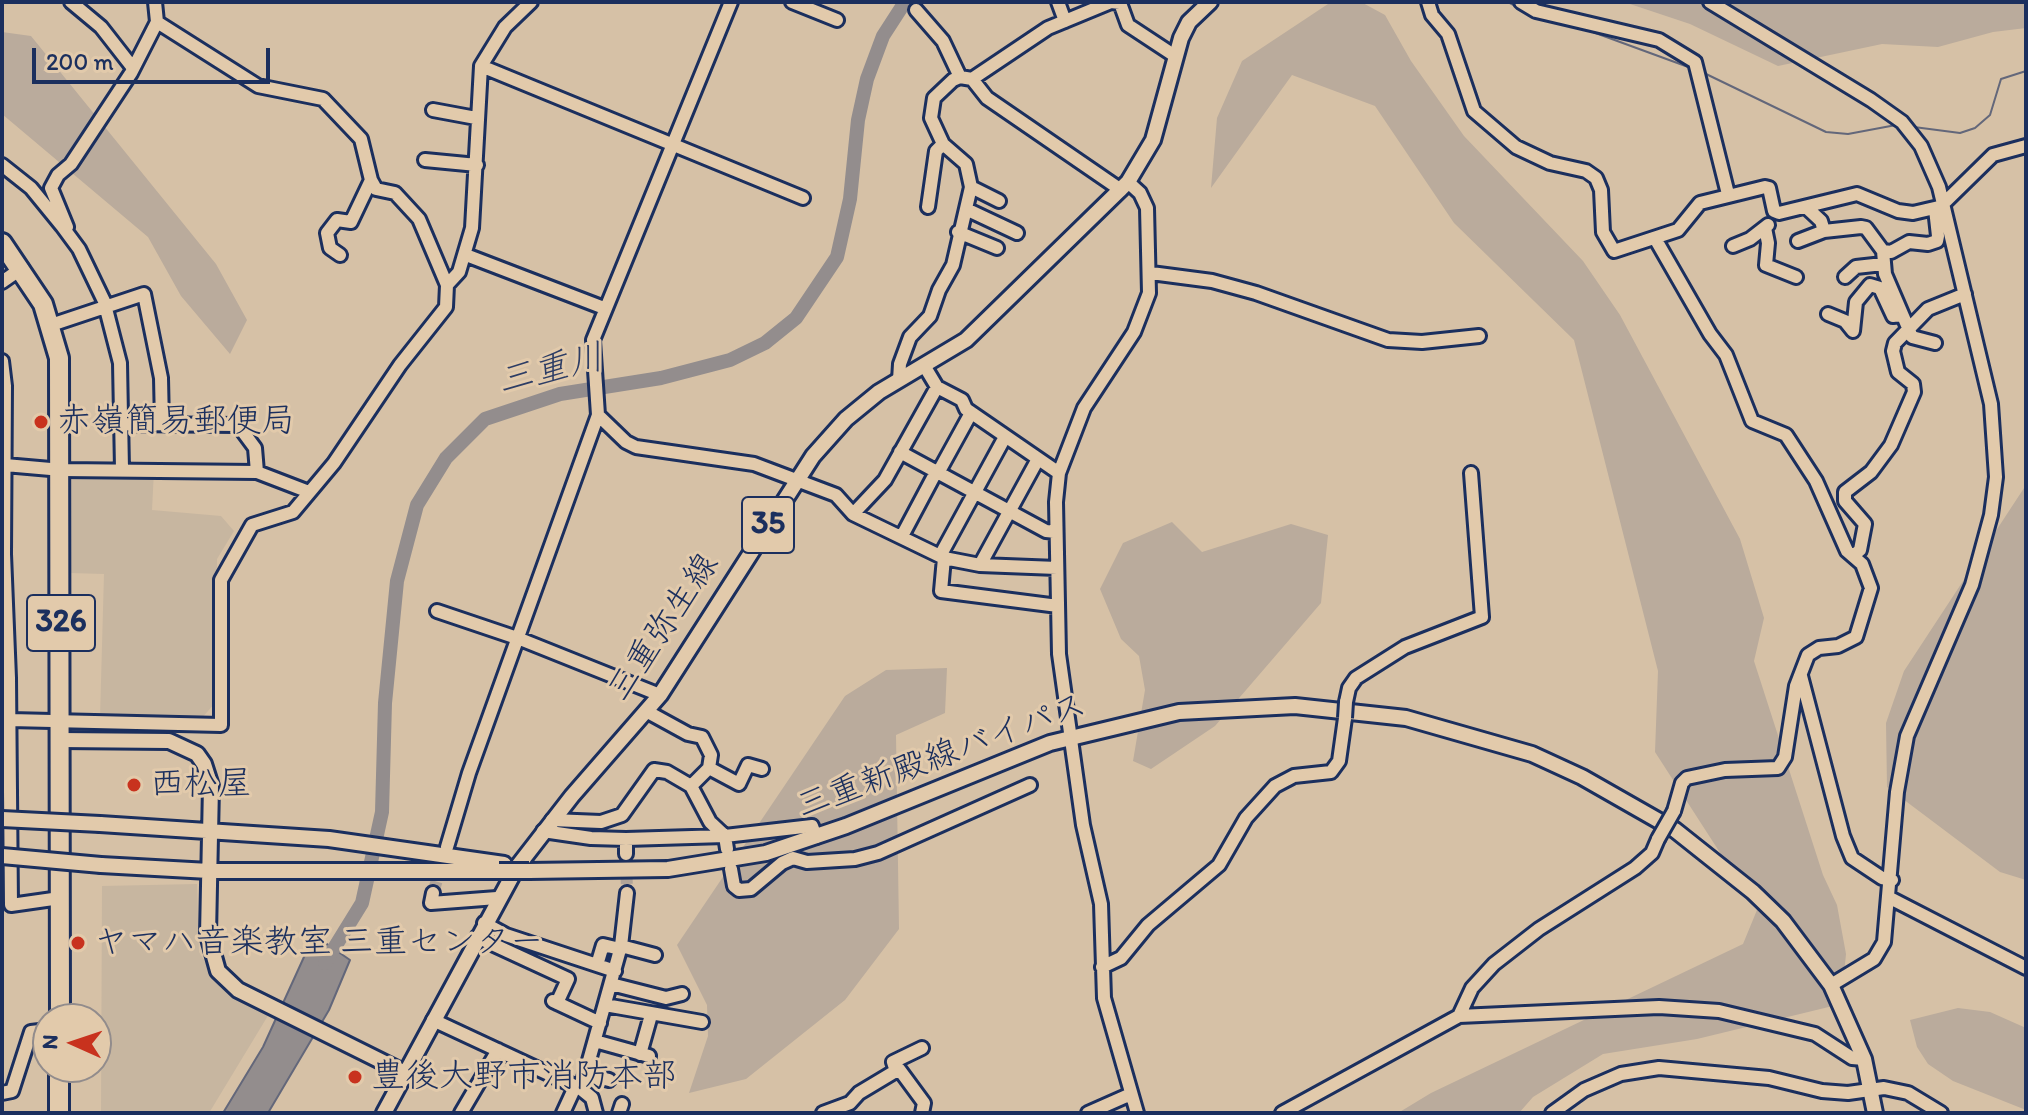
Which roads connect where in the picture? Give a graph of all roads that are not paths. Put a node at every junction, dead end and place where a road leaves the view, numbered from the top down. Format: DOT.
graph roads {
  1 [pos="155,2"];
  2 [pos="531,2"];
  3 [pos="731,2"];
  4 [pos="792,2"];
  5 [pos="1058,2"];
  6 [pos="1210,2"];
  7 [pos="1428,2"];
  8 [pos="1521,2"];
  9 [pos="1710,2"];
  10 [pos="1120,3"];
  11 [pos="79,4"];
  12 [pos="1095,5"];
  13 [pos="916,10"];
  14 [pos="837,20"];
  15 [pos="1065,21"];
  16 [pos="157,22"];
  17 [pos="1175,56"];
  18 [pos="481,66"];
  19 [pos="133,68"];
  20 [pos="966,78"];
  21 [pos="437,114"];
  22 [pos="476,121"];
  23 [pos="943,144"];
  24 [pos="672,146"];
  25 [pos="2026,146"];
  26 [pos="425,160"];
  27 [pos="2,165"];
  28 [pos="477,165"];
  29 [pos="371,180"];
  30 [pos="1124,186"];
  31 [pos="971,187"];
  32 [pos="1728,194"];
  33 [pos="803,198"];
  34 [pos="999,201"];
  35 [pos="1940,206"];
  36 [pos="928,207"];
  37 [pos="1806,207"];
  38 [pos="966,209"];
  39 [pos="1776,212"];
  40 [pos="1765,228"];
  41 [pos="1824,231"];
  42 [pos="958,232"];
  43 [pos="1017,233"];
  44 [pos="70,237"];
  45 [pos="1656,240"];
  46 [pos="1798,241"];
  47 [pos="2,243"];
  48 [pos="1733,246"];
  49 [pos="997,248"];
  50 [pos="340,255"];
  51 [pos="466,255"];
  52 [pos="1883,258"];
  53 [pos="22,268"];
  54 [pos="1151,273"];
  55 [pos="1796,277"];
  56 [pos="1845,277"];
  57 [pos="2,282"];
  58 [pos="447,285"];
  59 [pos="1965,294"];
  60 [pos="106,306"];
  61 [pos="604,308"];
  62 [pos="1828,314"];
  63 [pos="1902,315"];
  64 [pos="51,325"];
  65 [pos="1908,328"];
  66 [pos="1479,336"];
  67 [pos="1935,343"];
  68 [pos="2,361"];
  69 [pos="925,367"];
  70 [pos="899,380"];
  71 [pos="4,384"];
  72 [pos="937,387"];
  73 [pos="598,410"];
  74 [pos="971,413"];
  75 [pos="122,424"];
  76 [pos="162,424"];
  77 [pos="1005,437"];
  78 [pos="900,452"];
  79 [pos="1038,459"];
  80 [pos="5,465"];
  81 [pos="122,469"];
  82 [pos="62,470"];
  83 [pos="257,472"];
  84 [pos="937,472"];
  85 [pos="1059,473"];
  86 [pos="1471,473"];
  87 [pos="796,481"];
  88 [pos="309,492"];
  89 [pos="974,492"];
  90 [pos="1010,512"];
  91 [pos="853,514"];
  92 [pos="1056,532"];
  93 [pos="902,536"];
  94 [pos="3,554"];
  95 [pos="1853,556"];
  96 [pos="942,557"];
  97 [pos="980,565"];
  98 [pos="1057,568"];
  99 [pos="1058,606"];
  100 [pos="437,611"];
  101 [pos="4,612"];
  102 [pos="520,639"];
  103 [pos="1801,676"];
  104 [pos="6,678"];
  105 [pos="660,695"];
  106 [pos="646,711"];
  107 [pos="10,720"];
  108 [pos="60,731"];
  109 [pos="1071,736"];
  110 [pos="709,768"];
  111 [pos="762,769"];
  112 [pos="5,782"];
  113 [pos="1030,785"];
  114 [pos="691,786"];
  115 [pos="2,819"];
  116 [pos="548,826"];
  117 [pos="210,830"];
  118 [pos="816,837"];
  119 [pos="626,839"];
  120 [pos="726,842"];
  121 [pos="447,847"];
  122 [pos="626,854"];
  123 [pos="2,856"];
  124 [pos="502,867"];
  125 [pos="731,869"];
  126 [pos="209,871"];
  127 [pos="1892,880"];
  128 [pos="433,893"];
  129 [pos="627,893"];
  130 [pos="60,898"];
  131 [pos="497,898"];
  132 [pos="1890,898"];
  133 [pos="484,923"];
  134 [pos="477,937"];
  135 [pos="620,947"];
  136 [pos="655,955"];
  137 [pos="597,965"];
  138 [pos="1102,967"];
  139 [pos="2026,968"];
  140 [pos="615,971"];
  141 [pos="611,984"];
  142 [pos="1831,985"];
  143 [pos="682,994"];
  144 [pos="60,1003"];
  145 [pos="605,1005"];
  146 [pos="651,1015"];
  147 [pos="1459,1016"];
  148 [pos="433,1020"];
  149 [pos="702,1022"];
  150 [pos="600,1023"];
  151 [pos="32,1032"];
  152 [pos="595,1041"];
  153 [pos="922,1048"];
  154 [pos="498,1050"];
  155 [pos="1864,1059"];
  156 [pos="896,1071"];
  157 [pos="405,1073"];
  158 [pos="586,1074"];
  159 [pos="609,1080"];
  160 [pos="59,1083"];
  161 [pos="578,1088"];
  162 [pos="1873,1090"];
  163 [pos="2,1093"];
  164 [pos="1131,1094"];
  165 [pos="1919,1099"];
  166 [pos="59,1113"];
  167 [pos="384,1113"];
  168 [pos="461,1113"];
  169 [pos="563,1113"];
  170 [pos="596,1113"];
  171 [pos="823,1113"];
  172 [pos="922,1113"];
  173 [pos="1088,1113"];
  174 [pos="1137,1113"];
  175 [pos="1282,1113"];
  176 [pos="1552,1113"];
  177 [pos="1875,1113"];
  178 [pos="1928,1113"];
  179 [pos="1941,1113"];
  1 -- 16 [label="street"];
  2 -- 18 [label="street"];
  3 -- 24 [label="street"];
  4 -- 14 [label="street"];
  5 -- 15 [label="street"];
  6 -- 17 [label="main road, 三重弥生線 / 35"];
  7 -- 45 [label="street"];
  8 -- 32 [label="street"];
  9 -- 35 [label="street"];
  10 -- 12 [label="street"];
  10 -- 17 [label="street"];
  11 -- 19 [label="street"];
  12 -- 15 [label="street"];
  13 -- 20 [label="street"];
  15 -- 20 [label="street"];
  16 -- 19 [label="street"];
  16 -- 29 [label="street"];
  17 -- 30 [label="main road, 三重弥生線 / 35"];
  18 -- 22 [label="street"];
  18 -- 24 [label="street"];
  19 -- 44 [label="street"];
  20 -- 23 [label="street"];
  20 -- 30 [label="street"];
  21 -- 22 [label="street"];
  22 -- 28 [label="street"];
  23 -- 31 [label="street"];
  23 -- 36 [label="street"];
  24 -- 33 [label="street"];
  24 -- 61 [label="street"];
  25 -- 35 [label="street"];
  26 -- 28 [label="street"];
  27 -- 44 [label="street"];
  28 -- 51 [label="street"];
  29 -- 50 [label="street"];
  29 -- 58 [label="street"];
  30 -- 54 [label="street"];
  30 -- 69 [label="main road, 三重弥生線 / 35"];
  31 -- 34 [label="street"];
  31 -- 38 [label="street"];
  32 -- 39 [label="street"];
  32 -- 45 [label="street"];
  35 -- 37 [label="street"];
  35 -- 52 [label="street"];
  35 -- 59 [label="street"];
  37 -- 39 [label="street"];
  37 -- 41 [label="street"];
  38 -- 42 [label="street"];
  38 -- 43 [label="street"];
  39 -- 40 [label="street"];
  40 -- 48 [label="street"];
  40 -- 55 [label="street"];
  41 -- 46 [label="street"];
  41 -- 52 [label="street"];
  42 -- 49 [label="street"];
  42 -- 70 [label="street"];
  44 -- 60 [label="street"];
  45 -- 95 [label="street"];
  47 -- 53 [label="highway, 326"];
  51 -- 58 [label="street"];
  51 -- 61 [label="street"];
  52 -- 56 [label="street"];
  52 -- 63 [label="street"];
  53 -- 57 [label="street"];
  53 -- 64 [label="highway, 326"];
  54 -- 66 [label="street"];
  54 -- 85 [label="street"];
  58 -- 88 [label="street"];
  59 -- 65 [label="street"];
  59 -- 127 [label="street"];
  60 -- 64 [label="street"];
  60 -- 75 [label="street"];
  60 -- 76 [label="street"];
  61 -- 73 [label="street"];
  62 -- 63 [label="street"];
  63 -- 65 [label="street"];
  64 -- 82 [label="highway, 326"];
  65 -- 67 [label="street"];
  65 -- 95 [label="street"];
  68 -- 71 [label="street"];
  69 -- 70 [label="main road, 三重弥生線 / 35"];
  69 -- 72 [label="street"];
  70 -- 87 [label="main road, 三重弥生線 / 35"];
  71 -- 80 [label="street"];
  72 -- 74 [label="street"];
  72 -- 78 [label="street"];
  73 -- 87 [label="street"];
  73 -- 102 [label="street"];
  74 -- 77 [label="street"];
  74 -- 84 [label="street"];
  75 -- 76 [label="street"];
  75 -- 81 [label="street"];
  76 -- 83 [label="street"];
  77 -- 79 [label="street"];
  77 -- 89 [label="street"];
  78 -- 84 [label="street"];
  78 -- 91 [label="street"];
  79 -- 85 [label="street"];
  79 -- 90 [label="street"];
  80 -- 82 [label="street"];
  80 -- 94 [label="street"];
  81 -- 82 [label="street"];
  81 -- 83 [label="street"];
  82 -- 108 [label="highway, 326"];
  83 -- 88 [label="street"];
  84 -- 89 [label="street"];
  84 -- 93 [label="street"];
  85 -- 92 [label="street"];
  86 -- 138 [label="street, bridge"];
  87 -- 91 [label="street"];
  87 -- 105 [label="main road, 三重弥生線 / 35"];
  88 -- 108 [label="street"];
  89 -- 90 [label="street"];
  89 -- 96 [label="street"];
  90 -- 92 [label="street"];
  90 -- 97 [label="street"];
  91 -- 93 [label="street"];
  92 -- 98 [label="street"];
  93 -- 96 [label="street"];
  94 -- 101 [label="street"];
  95 -- 103 [label="street"];
  96 -- 97 [label="street"];
  96 -- 99 [label="street"];
  97 -- 98 [label="street"];
  98 -- 99 [label="street"];
  99 -- 109 [label="street"];
  100 -- 102 [label="street"];
  101 -- 104 [label="street"];
  102 -- 105 [label="street"];
  102 -- 121 [label="street"];
  103 -- 127 [label="street"];
  103 -- 147 [label="street, bridge"];
  104 -- 107 [label="street"];
  105 -- 106 [label="main road, 三重弥生線 / 35"];
  106 -- 110 [label="street"];
  106 -- 116 [label="main road, 三重弥生線 / 35"];
  107 -- 108 [label="street"];
  107 -- 112 [label="street"];
  108 -- 117 [label="main road"];
  108 -- 130 [label="highway, 326"];
  109 -- 118 [label="main road, 三重新殿線バイパス"];
  109 -- 138 [label="street"];
  109 -- 142 [label="main road, 三重新殿線バイパス"];
  110 -- 111 [label="street"];
  110 -- 114 [label="street"];
  112 -- 130 [label="street"];
  113 -- 125 [label="street"];
  114 -- 116 [label="street"];
  114 -- 120 [label="street"];
  115 -- 117 [label="main road, bridge"];
  116 -- 119 [label="street"];
  116 -- 131 [label="main road, 三重弥生線 / 35"];
  117 -- 124 [label="main road, 三重新殿線バイパス"];
  117 -- 126 [label="main road"];
  118 -- 120 [label="street"];
  118 -- 124 [label="main road, 三重新殿線バイパス"];
  119 -- 120 [label="street"];
  119 -- 122 [label="street"];
  123 -- 126 [label="main road, bridge"];
  124 -- 126 [label="main road, 三重新殿線バイパス"];
  126 -- 157 [label="main road"];
  127 -- 132 [label="street"];
  128 -- 131 [label="street"];
  129 -- 135 [label="street"];
  130 -- 144 [label="highway, 326"];
  131 -- 133 [label="main road, 三重弥生線 / 35"];
  132 -- 139 [label="street"];
  132 -- 142 [label="street"];
  133 -- 134 [label="main road, 三重弥生線 / 35"];
  133 -- 137 [label="street"];
  134 -- 148 [label="main road, 三重弥生線 / 35"];
  134 -- 150 [label="street"];
  135 -- 136 [label="street"];
  135 -- 137 [label="street"];
  135 -- 140 [label="street"];
  137 -- 140 [label="street"];
  138 -- 164 [label="street"];
  140 -- 141 [label="street"];
  141 -- 143 [label="street"];
  141 -- 145 [label="street"];
  142 -- 155 [label="main road, 三重新殿線バイパス"];
  145 -- 146 [label="street"];
  145 -- 150 [label="street"];
  146 -- 149 [label="street"];
  146 -- 152 [label="street"];
  147 -- 155 [label="street"];
  147 -- 175 [label="street"];
  148 -- 154 [label="street"];
  148 -- 157 [label="main road, 三重弥生線 / 35"];
  150 -- 152 [label="street"];
  151 -- 163 [label="street"];
  152 -- 158 [label="street"];
  153 -- 156 [label="street"];
  154 -- 161 [label="street"];
  154 -- 168 [label="street"];
  155 -- 162 [label="main road, 三重新殿線バイパス"];
  156 -- 171 [label="street"];
  156 -- 172 [label="street"];
  157 -- 167 [label="main road, 三重弥生線 / 35"];
  158 -- 159 [label="street"];
  158 -- 161 [label="street"];
  160 -- 166 [label="highway"];
  161 -- 169 [label="street"];
  161 -- 170 [label="street"];
  162 -- 165 [label="street"];
  162 -- 176 [label="street"];
  162 -- 177 [label="main road, 三重新殿線バイパス"];
  164 -- 173 [label="street"];
  164 -- 174 [label="street"];
  165 -- 178 [label="street"];
  165 -- 179 [label="street"];
}
